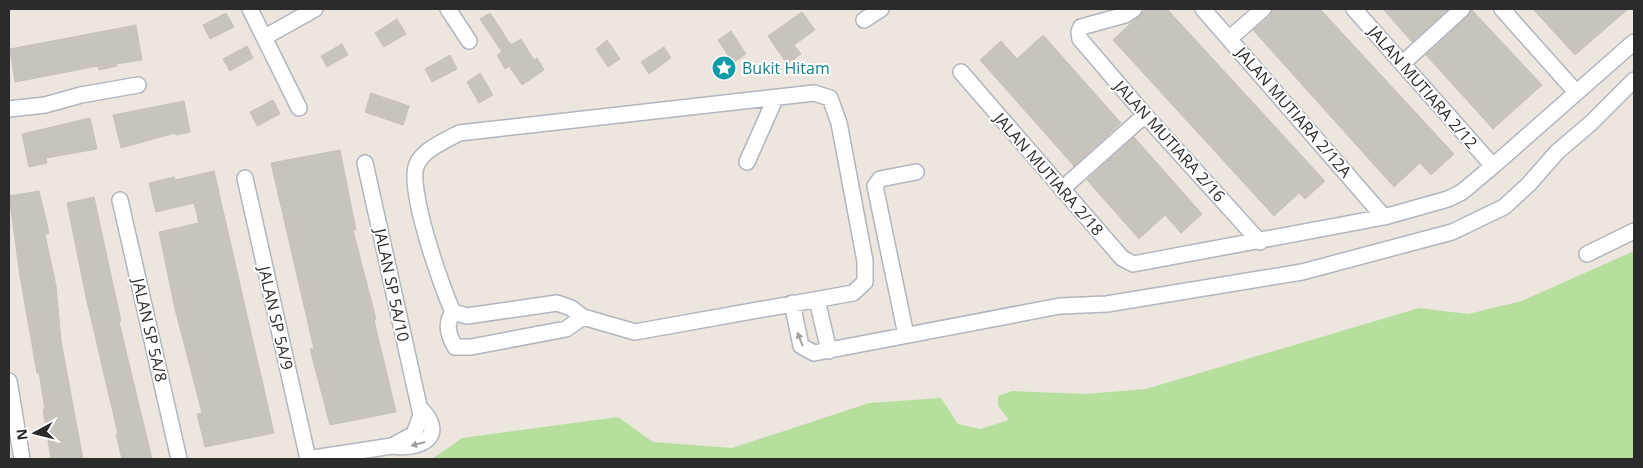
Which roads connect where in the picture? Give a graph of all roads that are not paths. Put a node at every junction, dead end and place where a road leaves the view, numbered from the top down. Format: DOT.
graph roads {
  1 [pos="250,9"];
  2 [pos="315,9"];
  3 [pos="448,9"];
  4 [pos="881,9"];
  5 [pos="1134,9"];
  6 [pos="1203,9"];
  7 [pos="1262,9"];
  8 [pos="1354,9"];
  9 [pos="1462,9"];
  10 [pos="1502,9"];
  11 [pos="864,20"];
  12 [pos="264,37"];
  13 [pos="1230,38"];
  14 [pos="469,41"];
  15 [pos="1634,42"];
  16 [pos="1403,63"];
  17 [pos="961,72"];
  18 [pos="1634,80"];
  19 [pos="138,85"];
  20 [pos="1576,92"];
  21 [pos="775,98"];
  22 [pos="299,108"];
  23 [pos="9,109"];
  24 [pos="1145,115"];
  25 [pos="747,162"];
  26 [pos="365,163"];
  27 [pos="1492,166"];
  28 [pos="916,172"];
  29 [pos="245,178"];
  30 [pos="1062,189"];
  31 [pos="120,200"];
  32 [pos="1384,217"];
  33 [pos="1634,230"];
  34 [pos="1260,242"];
  35 [pos="1587,254"];
  36 [pos="817,300"];
  37 [pos="792,303"];
  38 [pos="453,312"];
  39 [pos="583,317"];
  40 [pos="906,336"];
  41 [pos="829,351"];
  42 [pos="9,381"];
  43 [pos="22,459"];
  44 [pos="179,459"];
  45 [pos="308,459"];
  1 -- 12 [label="street"];
  2 -- 12 [label="street"];
  3 -- 14 [label="street"];
  4 -- 11 [label="street"];
  5 -- 24 [label="street, JALAN MUTIARA 2/16"];
  6 -- 13 [label="street, JALAN MUTIARA 2/12A"];
  7 -- 13 [label="street"];
  8 -- 16 [label="street, JALAN MUTIARA 2/12"];
  9 -- 16 [label="street"];
  10 -- 20 [label="street"];
  12 -- 22 [label="street"];
  13 -- 32 [label="street, JALAN MUTIARA 2/12A"];
  15 -- 20 [label="street"];
  16 -- 27 [label="street, JALAN MUTIARA 2/12"];
  17 -- 30 [label="street, JALAN MUTIARA 2/18"];
  18 -- 40 [label="street"];
  19 -- 23 [label="street"];
  20 -- 27 [label="street"];
  21 -- 25 [label="street"];
  21 -- 36 [label="street"];
  21 -- 38 [label="street"];
  24 -- 30 [label="street"];
  24 -- 34 [label="street, JALAN MUTIARA 2/16"];
  26 -- 45 [label="street, JALAN SP 5A/10"];
  27 -- 32 [label="street"];
  28 -- 40 [label="street"];
  29 -- 45 [label="street, JALAN SP 5A/9"];
  30 -- 34 [label="street, JALAN MUTIARA 2/18"];
  31 -- 44 [label="street, JALAN SP 5A/8"];
  32 -- 34 [label="street"];
  33 -- 35 [label="street"];
  36 -- 37 [label="street"];
  36 -- 41 [label="street"];
  37 -- 39 [label="street"];
  41 -- 37 [label="street, one-way"];
  38 -- 39 [label="street"];
  38 -- 39 [label="street"];
  40 -- 41 [label="street"];
  42 -- 43 [label="street"];
}
